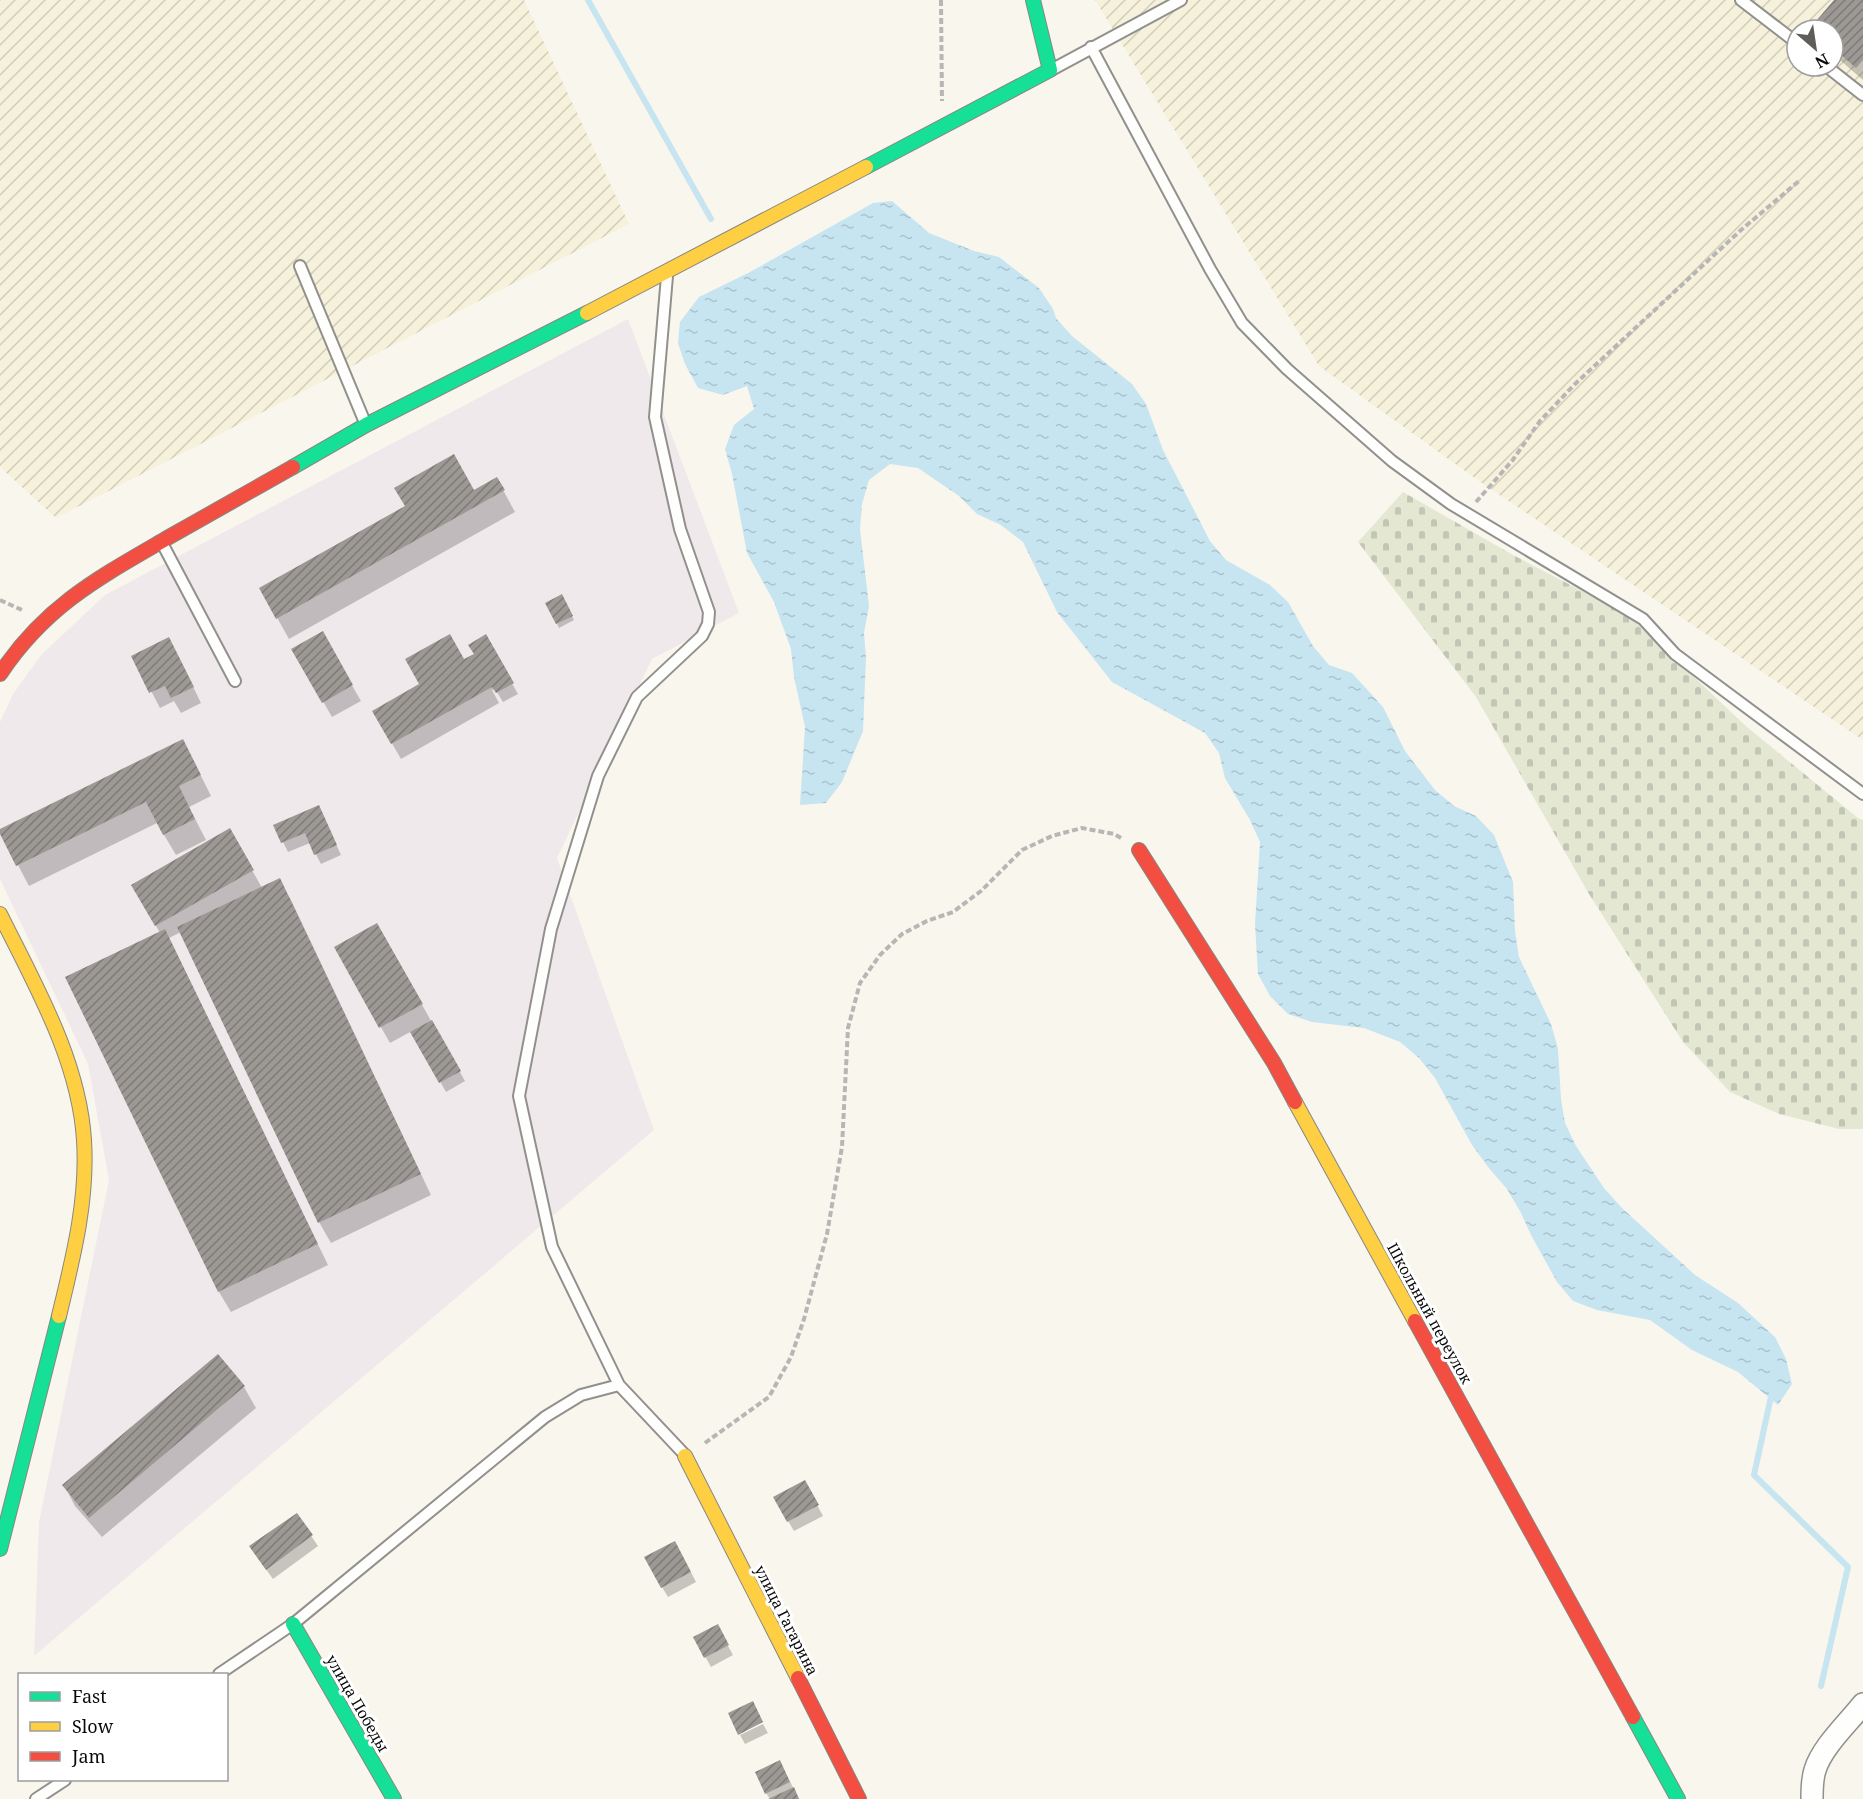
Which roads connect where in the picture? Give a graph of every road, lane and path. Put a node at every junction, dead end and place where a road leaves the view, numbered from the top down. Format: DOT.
graph roads {
  1 [pos="941,0"];
  2 [pos="1033,0"];
  3 [pos="1180,0"];
  4 [pos="1741,0"];
  5 [pos="1785,34"];
  6 [pos="1090,47"];
  7 [pos="1050,70"];
  8 [pos="1841,78"];
  9 [pos="1863,95"];
  10 [pos="942,126"];
  11 [pos="1799,181"];
  12 [pos="300,266"];
  13 [pos="667,272"];
  14 [pos="366,425"];
  15 [pos="1463,510"];
  16 [pos="162,542"];
  17 [pos="0,674"];
  18 [pos="235,681"];
  19 [pos="1863,794"];
  20 [pos="1140,850"];
  21 [pos="0,914"];
  22 [pos="619,1384"];
  23 [pos="685,1456"];
  24 [pos="0,1550"];
  25 [pos="293,1624"];
  26 [pos="220,1673"];
  27 [pos="1863,1704"];
  28 [pos="62,1781"];
  29 [pos="36,1799"];
  30 [pos="394,1799"];
  31 [pos="859,1799"];
  32 [pos="1678,1799"];
  33 [pos="1812,1799"];
  1 -- 10 [label="path"];
  2 -- 7 [label="street"];
  3 -- 6 [label="lane"];
  4 -- 5 [label="lane"];
  6 -- 7 [label="lane"];
  6 -- 15 [label="lane"];
  7 -- 10 [label="street"];
  8 -- 9 [label="lane"];
  10 -- 13 [label="street"];
  11 -- 15 [label="path"];
  12 -- 14 [label="lane"];
  13 -- 14 [label="street"];
  13 -- 22 [label="lane"];
  14 -- 16 [label="street"];
  15 -- 19 [label="lane"];
  16 -- 17 [label="street"];
  16 -- 18 [label="lane"];
  20 -- 23 [label="path"];
  20 -- 32 [label="street, Школьный переулок"];
  21 -- 24 [label="street"];
  22 -- 23 [label="lane"];
  22 -- 25 [label="lane"];
  23 -- 31 [label="street, улица Гагарина"];
  25 -- 26 [label="lane"];
  25 -- 30 [label="street, улица Победы"];
  27 -- 33 [label="street"];
  28 -- 29 [label="lane"];
}
